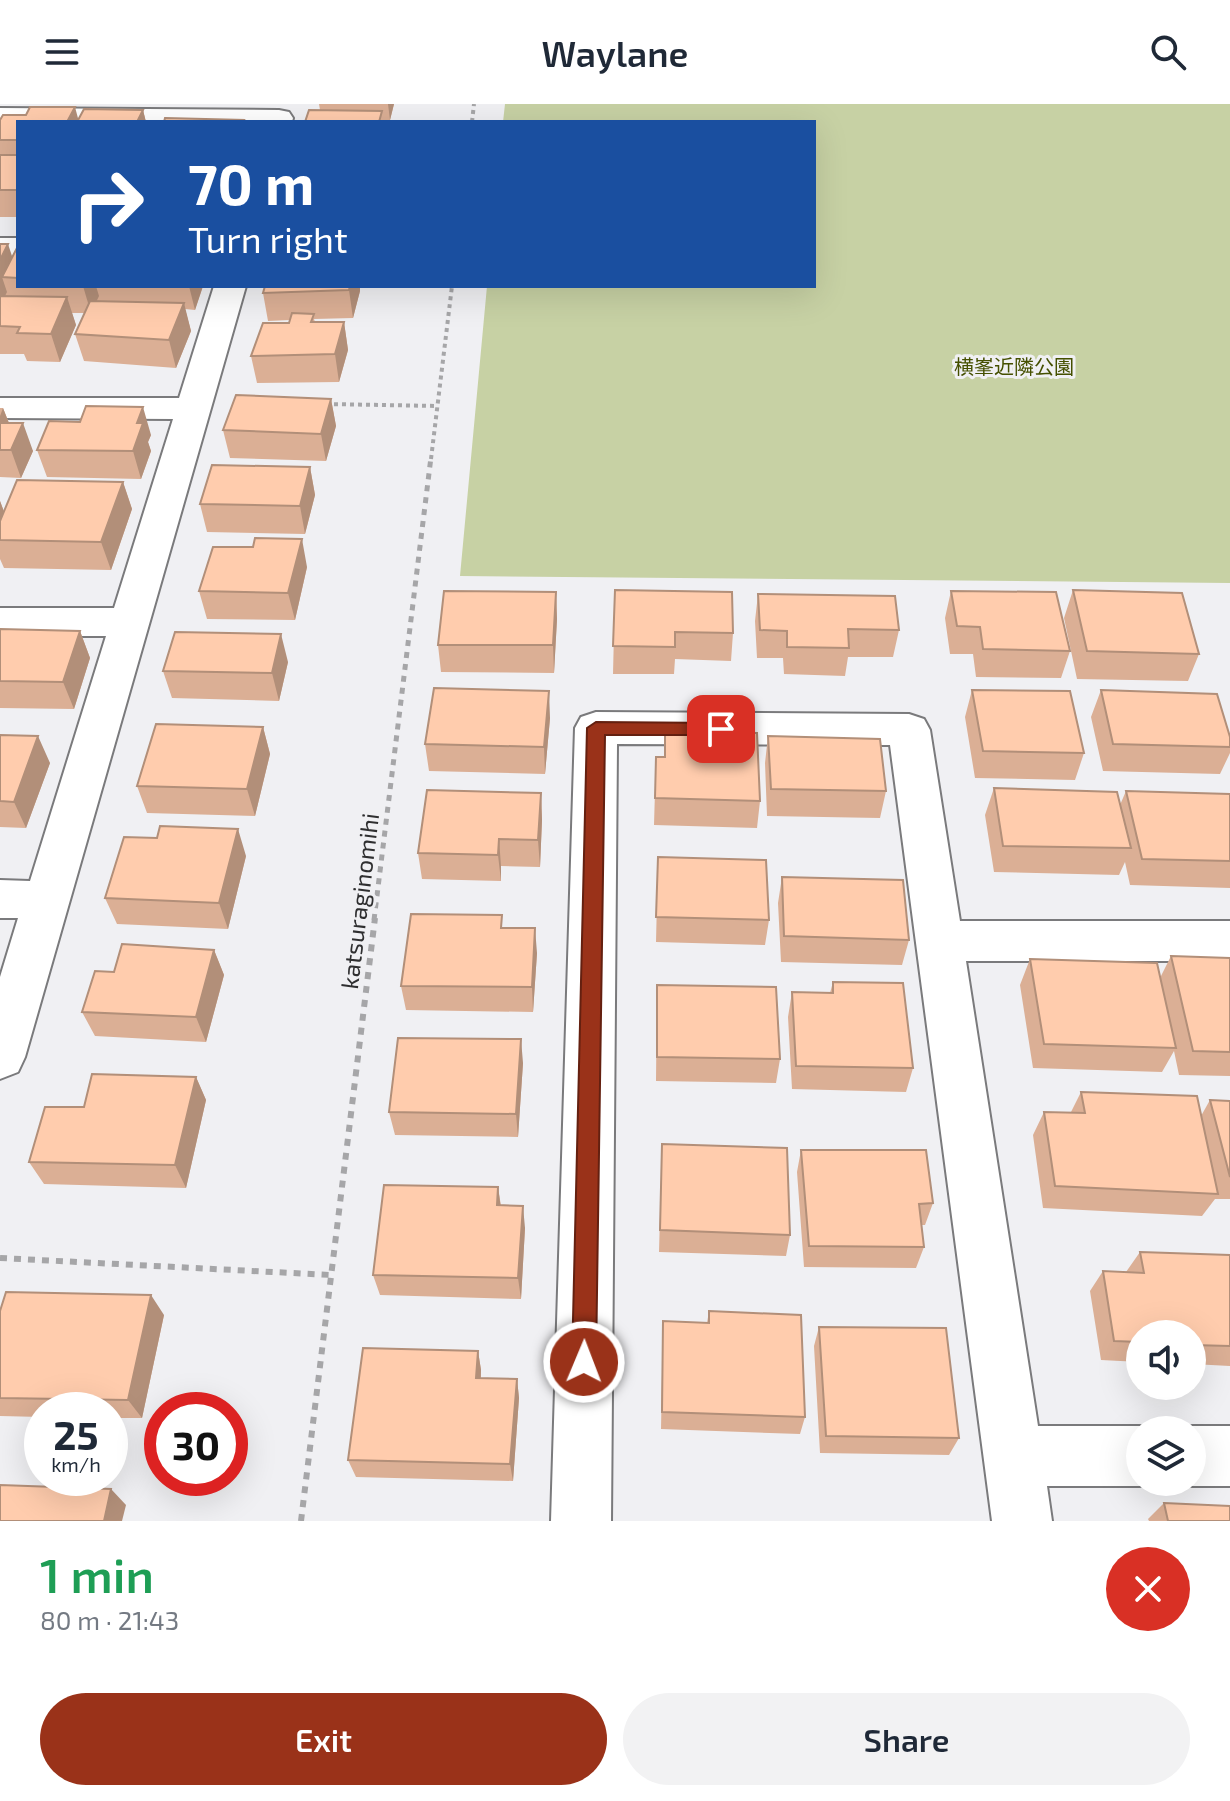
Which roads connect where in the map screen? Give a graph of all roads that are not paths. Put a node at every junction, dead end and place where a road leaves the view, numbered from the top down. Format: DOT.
graph roads {
  1 [pos="0,116"];
  2 [pos="278,120"];
  3 [pos="229,288"];
  4 [pos="0,408"];
  5 [pos="195,409"];
  6 [pos="0,622"];
  7 [pos="132,622"];
  8 [pos="0,899"];
  9 [pos="47,900"];
  10 [pos="940,941"];
  11 [pos="1230,941"];
  12 [pos="0,1057"];
  13 [pos="1014,1456"];
  14 [pos="1126,1456"];
  15 [pos="1206,1456"];
  16 [pos="1230,1456"];
  17 [pos="581,1521"];
  18 [pos="1022,1521"];
  1 -- 2 [label="street"];
  3 -- 5 [label="street"];
  4 -- 5 [label="street"];
  5 -- 7 [label="street"];
  6 -- 7 [label="street"];
  7 -- 9 [label="street"];
  8 -- 9 [label="street"];
  9 -- 12 [label="street"];
  10 -- 11 [label="street"];
  10 -- 13 [label="street"];
  10 -- 17 [label="street"];
  13 -- 14 [label="street"];
  13 -- 18 [label="street"];
  15 -- 16 [label="street"];
}
